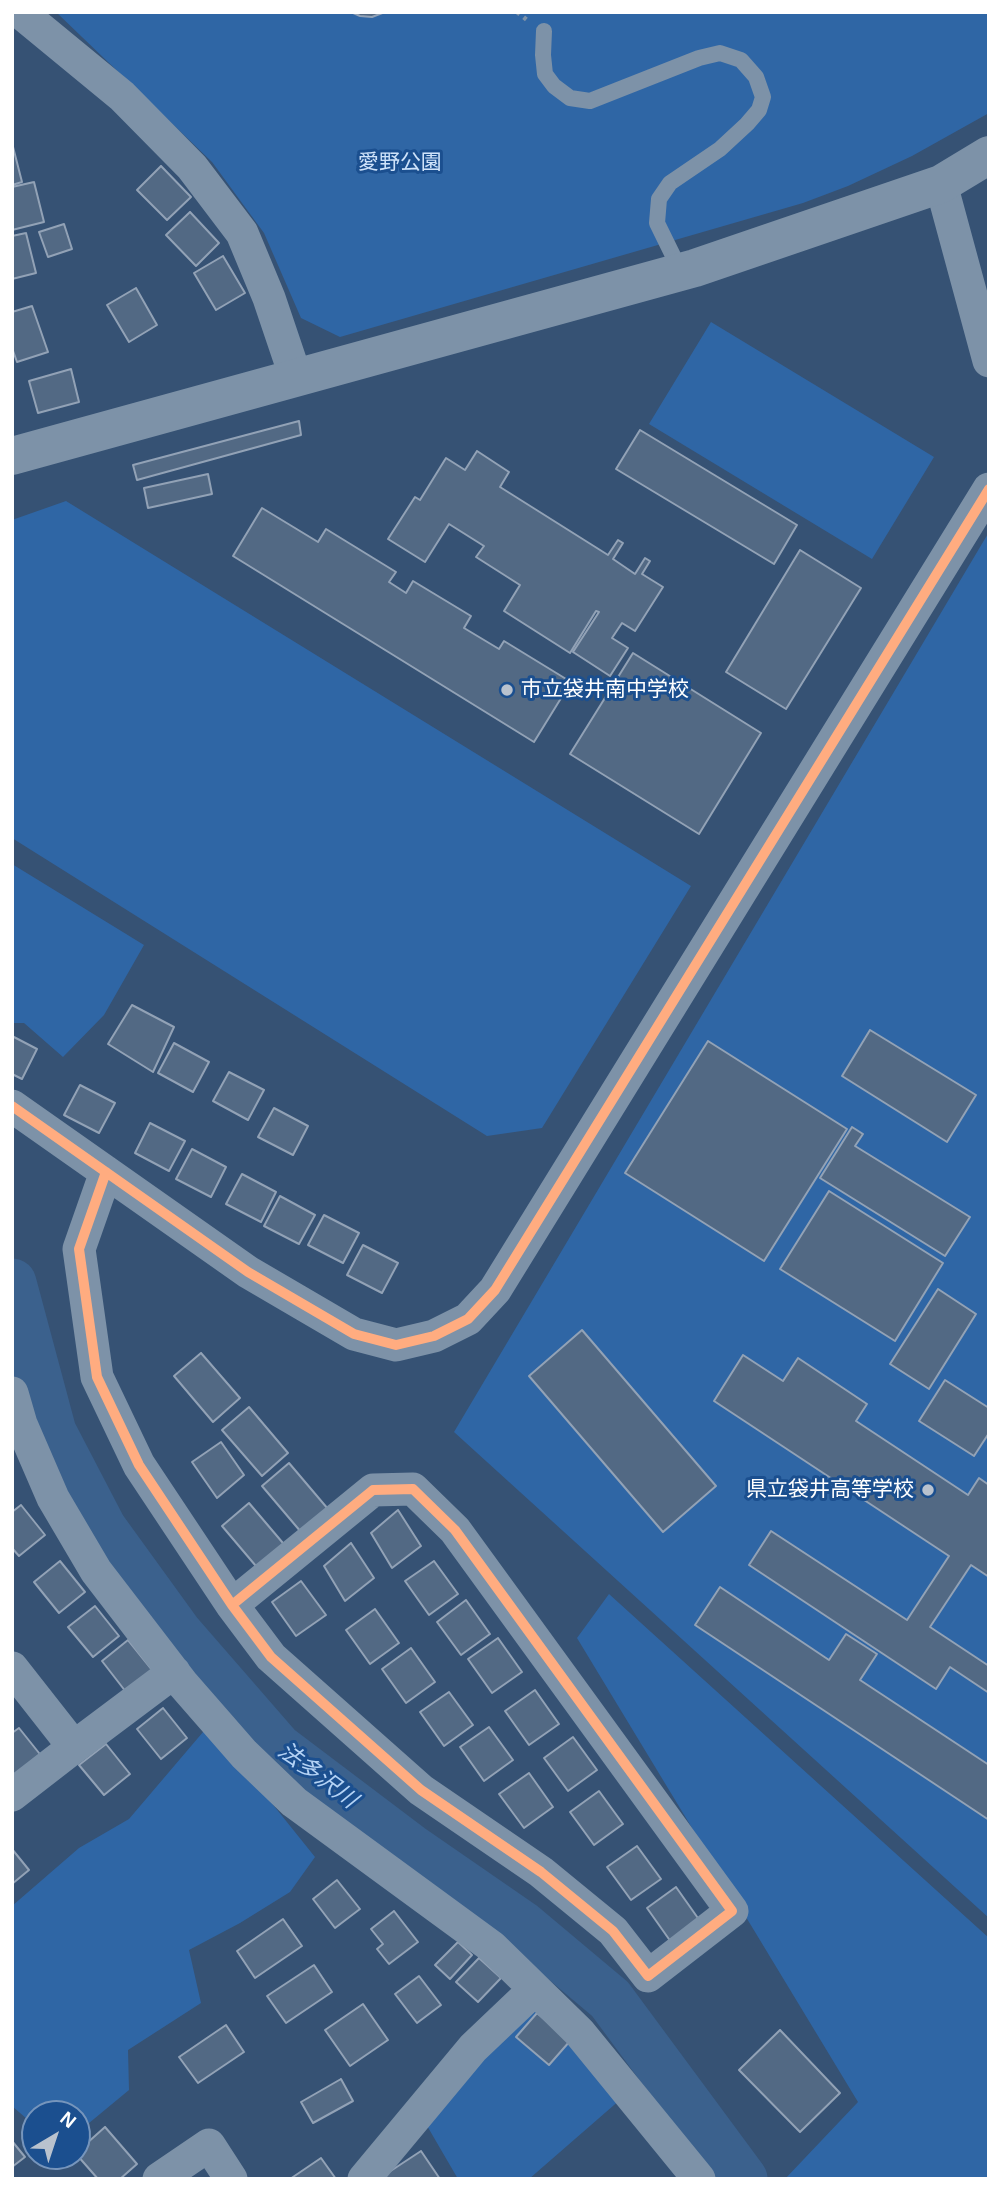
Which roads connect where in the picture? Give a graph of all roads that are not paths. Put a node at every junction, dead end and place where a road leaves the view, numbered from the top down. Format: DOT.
graph roads {
  1 [pos="20,12"];
  2 [pos="544,31"];
  3 [pos="989,155"];
  4 [pos="941,184"];
  5 [pos="681,272"];
  6 [pos="989,361"];
  7 [pos="296,378"];
  8 [pos="12,456"];
  9 [pos="989,489"];
  10 [pos="12,1105"];
  11 [pos="106,1172"];
  12 [pos="12,1393"];
  13 [pos="232,1605"];
  14 [pos="12,1668"];
  15 [pos="174,1672"];
  16 [pos="74,1747"];
  17 [pos="12,1795"];
  18 [pos="535,1989"];
  19 [pos="159,2179"];
  20 [pos="231,2179"];
  21 [pos="364,2179"];
  22 [pos="699,2179"];
  1 -- 7 [label="street"];
  2 -- 5 [label="lane"];
  3 -- 4 [label="street"];
  4 -- 5 [label="street"];
  4 -- 6 [label="street"];
  5 -- 7 [label="street"];
  7 -- 8 [label="street"];
  9 -- 11 [label="street"];
  10 -- 11 [label="street"];
  11 -- 13 [label="street"];
  12 -- 15 [label="street"];
  13 -- 13 [label="street"];
  14 -- 16 [label="street"];
  15 -- 16 [label="street"];
  15 -- 18 [label="street"];
  16 -- 17 [label="street"];
  18 -- 21 [label="street"];
  18 -- 22 [label="street"];
  19 -- 20 [label="street"];
}
